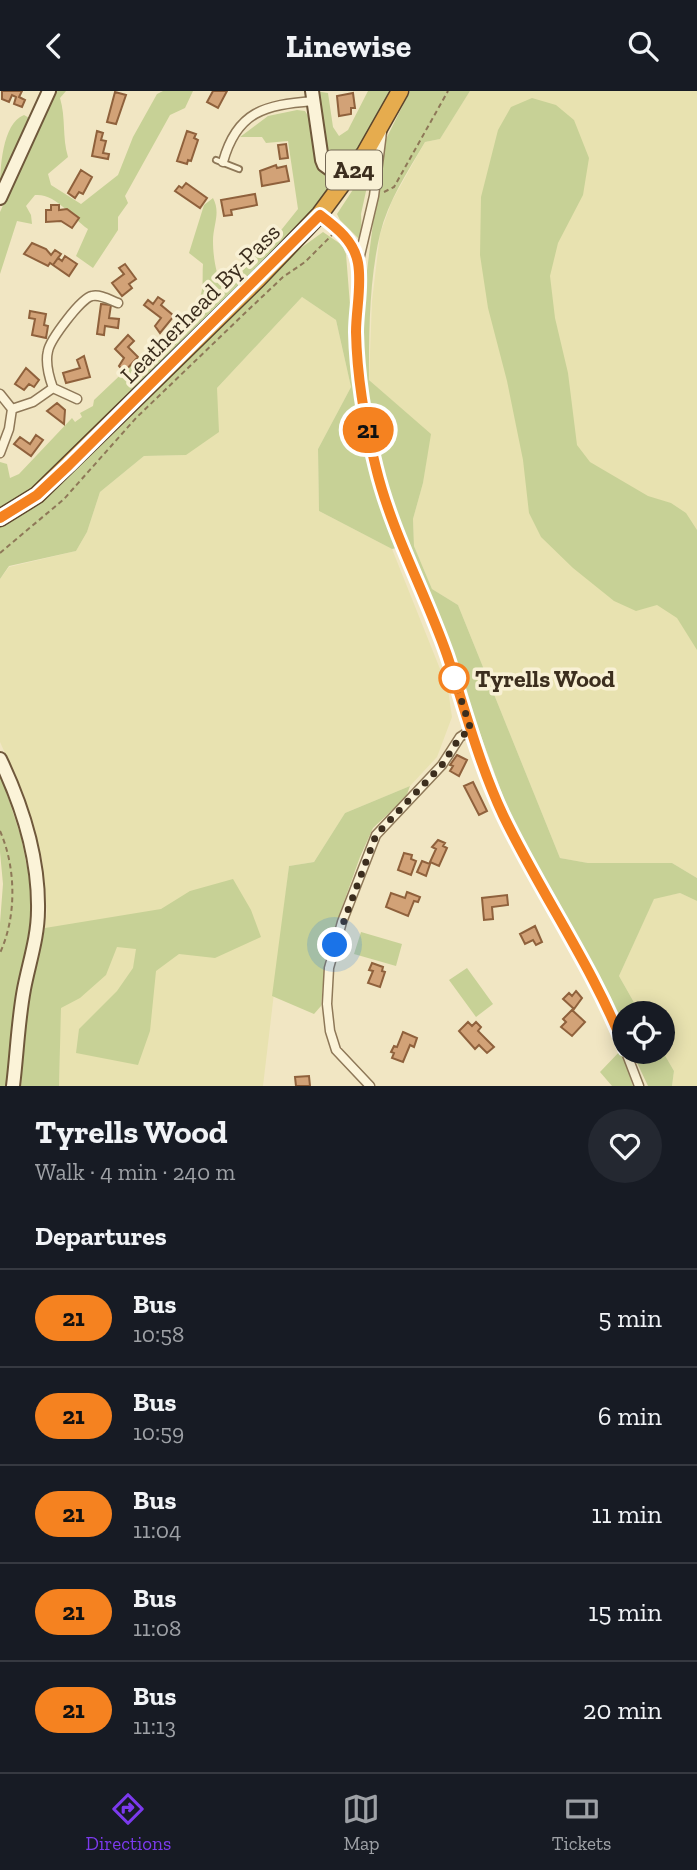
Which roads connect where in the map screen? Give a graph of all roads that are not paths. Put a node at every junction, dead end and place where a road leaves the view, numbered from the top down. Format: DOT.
graph roads {
  1 [pos="49,91"];
  2 [pos="400,91"];
  3 [pos="312,96"];
  4 [pos="383,122"];
  5 [pos="219,161"];
  6 [pos="239,169"];
  7 [pos="346,181"];
  8 [pos="0,198"];
  9 [pos="320,215"];
  10 [pos="358,264"];
  11 [pos="96,286"];
  12 [pos="95,296"];
  13 [pos="118,303"];
  14 [pos="53,388"];
  15 [pos="0,394"];
  16 [pos="77,400"];
  17 [pos="12,409"];
  18 [pos="1,450"];
  19 [pos="0,518"];
  20 [pos="471,730"];
  21 [pos="0,759"];
  22 [pos="612,1020"];
  23 [pos="630,1064"];
  24 [pos="13,1086"];
  25 [pos="370,1086"];
  26 [pos="639,1086"];
  1 -- 8 [label="main road"];
  2 -- 4 [label="highway, Leatherhead By-Pass / A24"];
  3 -- 5 [label="street"];
  3 -- 7 [label="main road"];
  4 -- 7 [label="highway, Leatherhead By-Pass / A24"];
  4 -- 10 [label="street"];
  5 -- 6 [label="lane"];
  7 -- 9 [label="highway, Leatherhead By-Pass / A24"];
  9 -- 10 [label="street"];
  9 -- 19 [label="highway, Leatherhead By-Pass / A24"];
  10 -- 20 [label="street"];
  11 -- 12 [label="lane"];
  12 -- 13 [label="street"];
  12 -- 14 [label="street"];
  14 -- 16 [label="street"];
  14 -- 17 [label="street"];
  15 -- 17 [label="street"];
  17 -- 18 [label="street"];
  20 -- 22 [label="street"];
  20 -- 25 [label="street"];
  21 -- 24 [label="main road"];
  23 -- 26 [label="street"];
}
